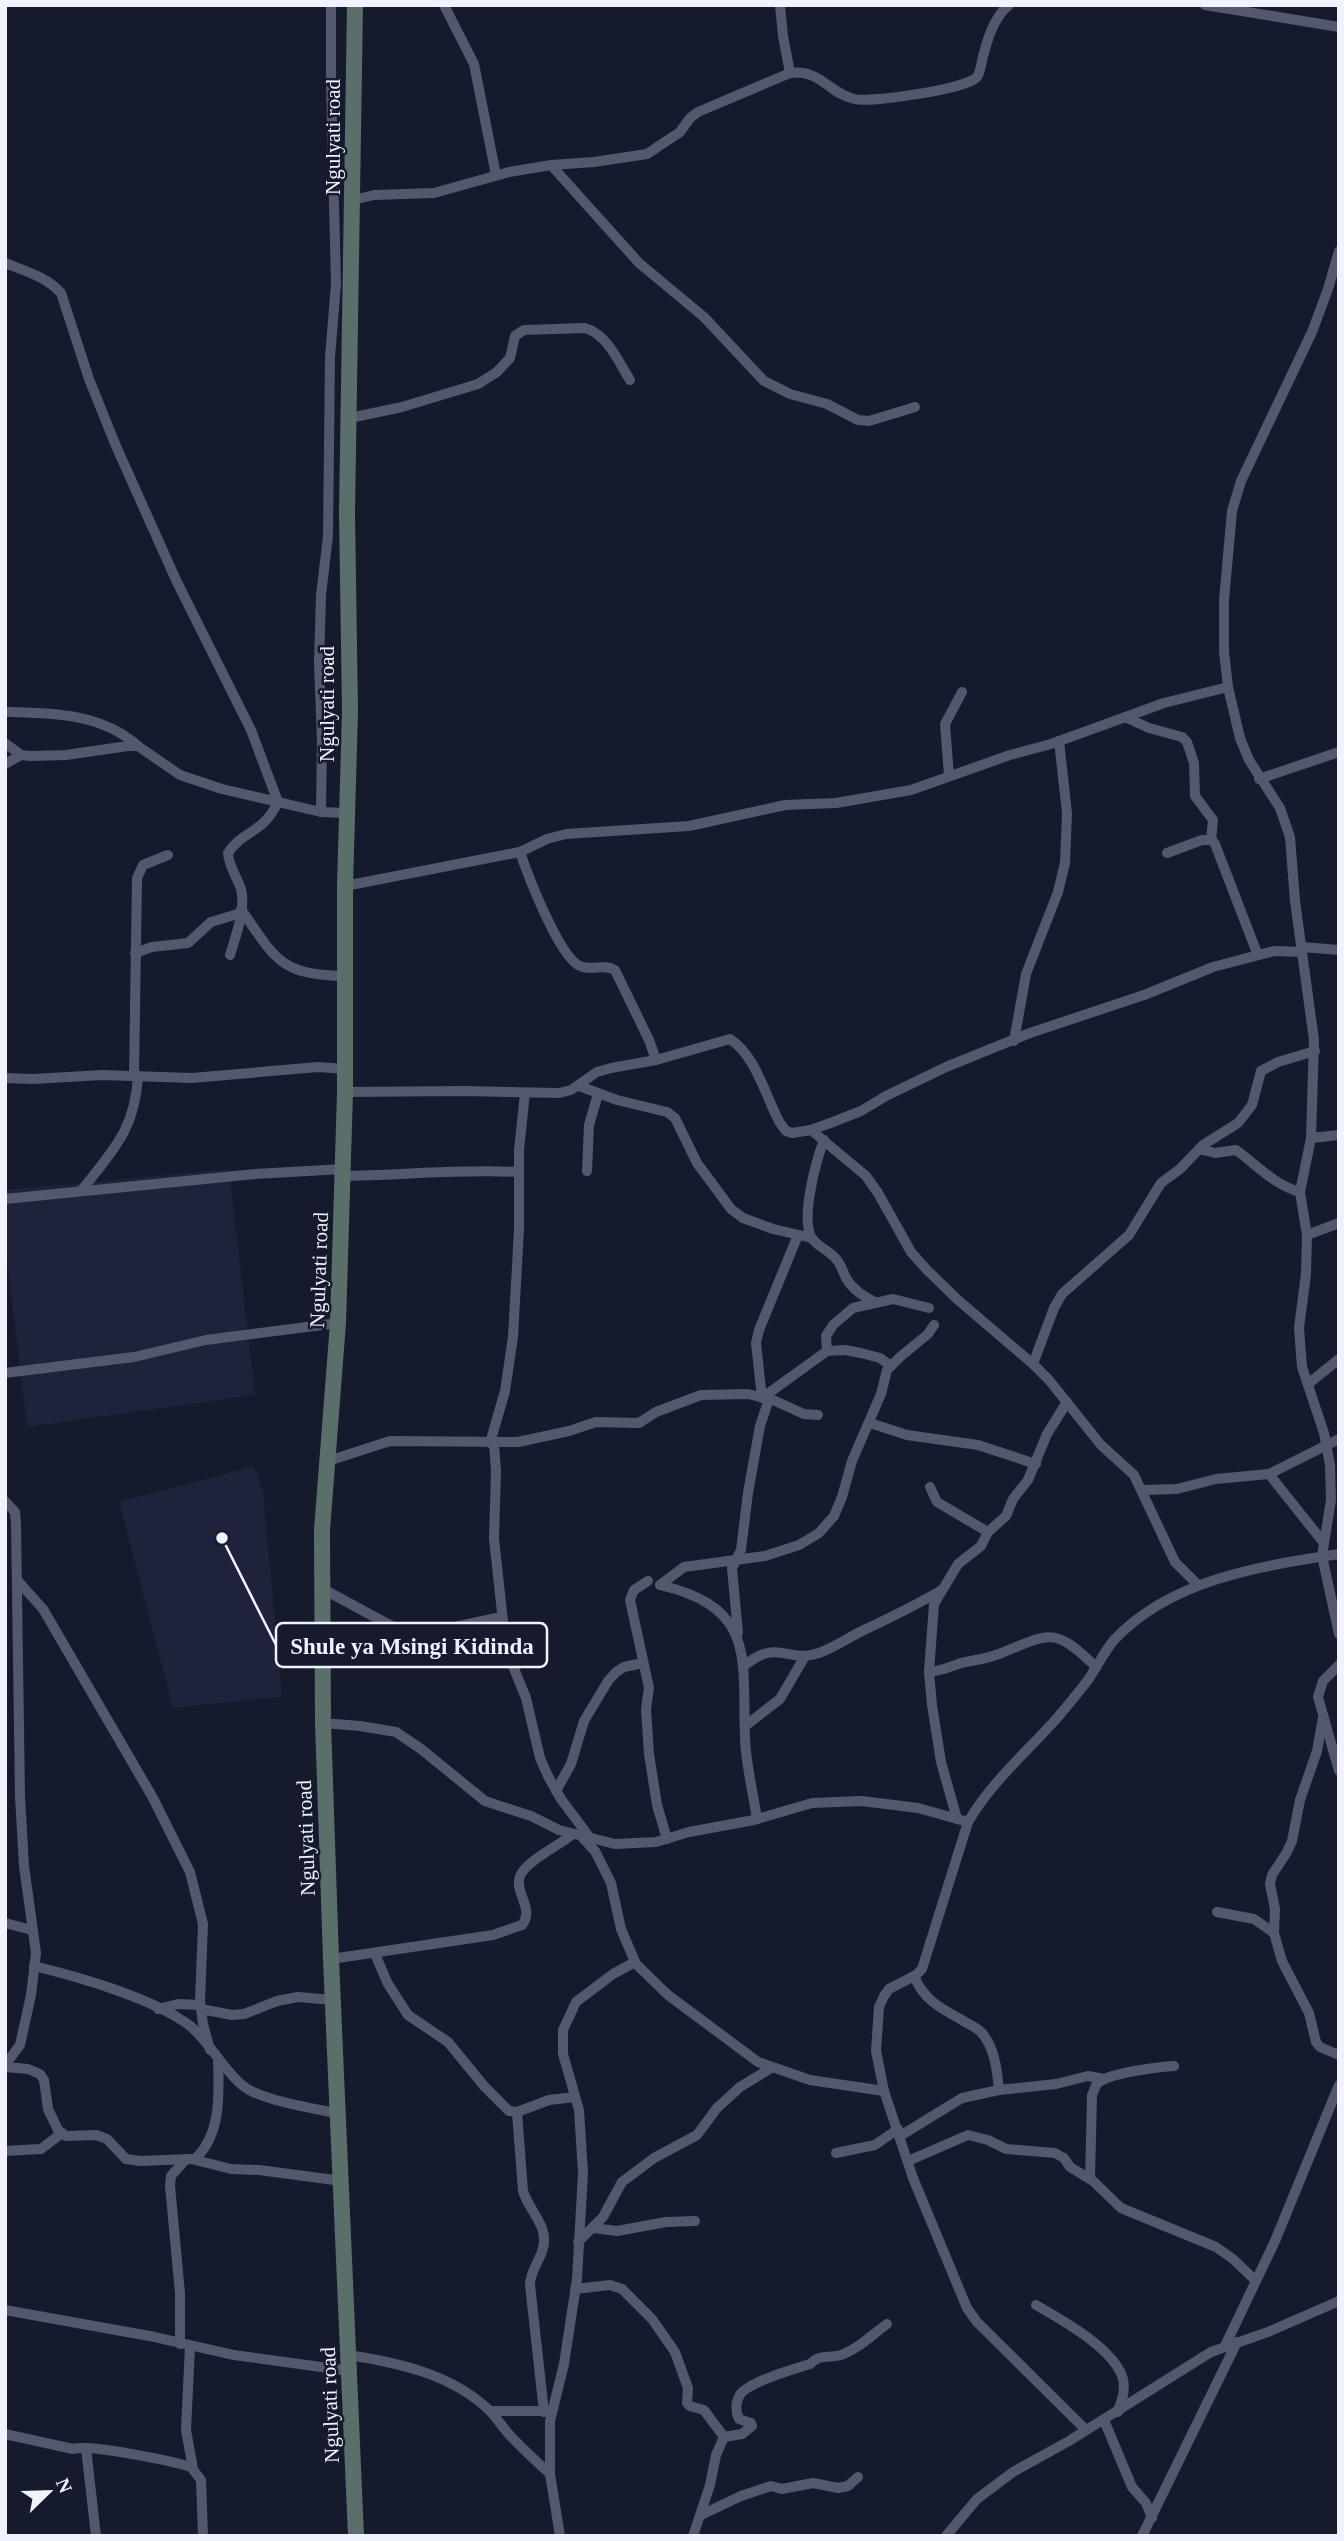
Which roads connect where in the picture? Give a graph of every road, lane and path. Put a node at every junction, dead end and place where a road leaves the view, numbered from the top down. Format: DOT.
graph roads {
  1 [pos="331,5"];
  2 [pos="356,5"];
  3 [pos="443,5"];
  4 [pos="780,5"];
  5 [pos="1009,5"];
  6 [pos="1205,5"];
  7 [pos="1339,27"];
  8 [pos="790,73"];
  9 [pos="551,165"];
  10 [pos="496,175"];
  11 [pos="353,200"];
  12 [pos="1339,251"];
  13 [pos="5,263"];
  14 [pos="629,380"];
  15 [pos="915,407"];
  16 [pos="350,418"];
  17 [pos="1228,687"];
  18 [pos="962,692"];
  19 [pos="5,712"];
  20 [pos="1125,717"];
  21 [pos="1059,741"];
  22 [pos="5,743"];
  23 [pos="138,746"];
  24 [pos="1339,752"];
  25 [pos="21,755"];
  26 [pos="5,764"];
  27 [pos="949,776"];
  28 [pos="1259,779"];
  29 [pos="278,803"];
  30 [pos="321,812"];
  31 [pos="346,813"];
  32 [pos="1210,840"];
  33 [pos="520,852"];
  34 [pos="1167,852"];
  35 [pos="168,855"];
  36 [pos="345,886"];
  37 [pos="241,911"];
  38 [pos="1302,950"];
  39 [pos="1339,950"];
  40 [pos="135,953"];
  41 [pos="1257,953"];
  42 [pos="230,955"];
  43 [pos="346,976"];
  44 [pos="1014,1041"];
  45 [pos="1315,1051"];
  46 [pos="656,1060"];
  47 [pos="346,1069"];
  48 [pos="136,1076"];
  49 [pos="5,1078"];
  50 [pos="579,1086"];
  51 [pos="345,1092"];
  52 [pos="525,1093"];
  53 [pos="598,1094"];
  54 [pos="811,1130"];
  55 [pos="1339,1135"];
  56 [pos="1311,1138"];
  57 [pos="824,1140"];
  58 [pos="1199,1149"];
  59 [pos="587,1171"];
  60 [pos="519,1172"];
  61 [pos="343,1173"];
  62 [pos="82,1190"];
  63 [pos="1300,1192"];
  64 [pos="5,1199"];
  65 [pos="1339,1223"];
  66 [pos="798,1235"];
  67 [pos="1307,1235"];
  68 [pos="812,1238"];
  69 [pos="875,1302"];
  70 [pos="929,1308"];
  71 [pos="338,1323"];
  72 [pos="934,1325"];
  73 [pos="827,1351"];
  74 [pos="1339,1359"];
  75 [pos="1033,1364"];
  76 [pos="891,1366"];
  77 [pos="5,1373"];
  78 [pos="1308,1384"];
  79 [pos="766,1399"];
  80 [pos="1067,1402"];
  81 [pos="818,1415"];
  82 [pos="870,1423"];
  83 [pos="1339,1439"];
  84 [pos="492,1443"];
  85 [pos="1326,1444"];
  86 [pos="328,1461"];
  87 [pos="1036,1464"];
  88 [pos="1269,1474"];
  89 [pos="930,1487"];
  90 [pos="1143,1490"];
  91 [pos="5,1501"];
  92 [pos="988,1532"];
  93 [pos="1323,1542"];
  94 [pos="1339,1554"];
  95 [pos="1322,1556"];
  96 [pos="736,1560"];
  97 [pos="1325,1579"];
  98 [pos="19,1581"];
  99 [pos="648,1581"];
  100 [pos="1339,1584"];
  101 [pos="1198,1585"];
  102 [pos="323,1589"];
  103 [pos="941,1590"];
  104 [pos="501,1617"];
  105 [pos="423,1634"];
  106 [pos="1339,1634"];
  107 [pos="738,1636"];
  108 [pos="18,1653"];
  109 [pos="5,1654"];
  110 [pos="508,1654"];
  111 [pos="805,1656"];
  112 [pos="643,1663"];
  113 [pos="1339,1665"];
  114 [pos="744,1666"];
  115 [pos="1096,1667"];
  116 [pos="929,1672"];
  117 [pos="1323,1718"];
  118 [pos="323,1724"];
  119 [pos="745,1726"];
  120 [pos="1339,1771"];
  121 [pos="556,1791"];
  122 [pos="757,1819"];
  123 [pos="962,1821"];
  124 [pos="581,1836"];
  125 [pos="667,1839"];
  126 [pos="1217,1912"];
  127 [pos="5,1923"];
  128 [pos="32,1930"];
  129 [pos="1274,1933"];
  130 [pos="376,1954"];
  131 [pos="331,1959"];
  132 [pos="635,1962"];
  133 [pos="34,1966"];
  134 [pos="914,1976"];
  135 [pos="333,2000"];
  136 [pos="201,2007"];
  137 [pos="158,2009"];
  138 [pos="214,2054"];
  139 [pos="1339,2055"];
  140 [pos="1174,2066"];
  141 [pos="771,2068"];
  142 [pos="6,2069"];
  143 [pos="1104,2079"];
  144 [pos="1339,2085"];
  145 [pos="999,2090"];
  146 [pos="884,2091"];
  147 [pos="575,2097"];
  148 [pos="517,2112"];
  149 [pos="339,2113"];
  150 [pos="62,2133"];
  151 [pos="899,2133"];
  152 [pos="5,2151"];
  153 [pos="836,2152"];
  154 [pos="191,2159"];
  155 [pos="908,2161"];
  156 [pos="1090,2179"];
  157 [pos="342,2181"];
  158 [pos="695,2221"];
  159 [pos="593,2228"];
  160 [pos="578,2242"];
  161 [pos="1256,2281"];
  162 [pos="575,2289"];
  163 [pos="1339,2301"];
  164 [pos="1036,2305"];
  165 [pos="5,2310"];
  166 [pos="887,2324"];
  167 [pos="1237,2342"];
  168 [pos="185,2345"];
  169 [pos="1225,2346"];
  170 [pos="350,2363"];
  171 [pos="490,2411"];
  172 [pos="548,2411"];
  173 [pos="1118,2412"];
  174 [pos="1104,2420"];
  175 [pos="1086,2430"];
  176 [pos="5,2434"];
  177 [pos="724,2437"];
  178 [pos="86,2448"];
  179 [pos="193,2469"];
  180 [pos="550,2474"];
  181 [pos="858,2477"];
  182 [pos="701,2515"];
  183 [pos="1152,2518"];
  184 [pos="96,2536"];
  185 [pos="203,2536"];
  186 [pos="356,2536"];
  187 [pos="560,2536"];
  188 [pos="693,2536"];
  189 [pos="946,2536"];
  190 [pos="1142,2536"];
  1 -- 30 [label="street"];
  2 -- 11 [label="main road, Ngulyati road"];
  3 -- 10 [label="street"];
  4 -- 8 [label="street"];
  5 -- 8 [label="street"];
  6 -- 7 [label="street"];
  8 -- 9 [label="street"];
  9 -- 10 [label="street"];
  9 -- 15 [label="street"];
  10 -- 11 [label="street"];
  11 -- 16 [label="main road, Ngulyati road"];
  12 -- 17 [label="street"];
  13 -- 29 [label="street"];
  14 -- 16 [label="street"];
  16 -- 31 [label="main road, Ngulyati road"];
  17 -- 20 [label="street"];
  17 -- 28 [label="street"];
  18 -- 27 [label="street"];
  19 -- 23 [label="street"];
  20 -- 21 [label="street"];
  20 -- 32 [label="street"];
  21 -- 27 [label="street"];
  21 -- 44 [label="street"];
  22 -- 25 [label="street"];
  23 -- 25 [label="street"];
  23 -- 29 [label="street"];
  24 -- 28 [label="street"];
  25 -- 26 [label="street"];
  27 -- 33 [label="street"];
  28 -- 38 [label="street"];
  29 -- 30 [label="street"];
  29 -- 37 [label="street"];
  30 -- 31 [label="street"];
  31 -- 36 [label="main road, Ngulyati road"];
  32 -- 34 [label="street"];
  32 -- 41 [label="street"];
  33 -- 36 [label="street"];
  33 -- 46 [label="street"];
  35 -- 40 [label="street"];
  36 -- 43 [label="main road, Ngulyati road"];
  37 -- 40 [label="street"];
  37 -- 42 [label="street"];
  37 -- 43 [label="street"];
  38 -- 39 [label="street"];
  38 -- 41 [label="street"];
  38 -- 45 [label="street"];
  40 -- 48 [label="street"];
  41 -- 44 [label="street"];
  43 -- 47 [label="main road, Ngulyati road"];
  44 -- 54 [label="street"];
  45 -- 56 [label="street"];
  45 -- 58 [label="street"];
  46 -- 50 [label="street"];
  46 -- 54 [label="street"];
  47 -- 48 [label="street"];
  47 -- 51 [label="main road, Ngulyati road"];
  48 -- 49 [label="street"];
  48 -- 62 [label="street"];
  50 -- 52 [label="street"];
  50 -- 53 [label="street"];
  51 -- 52 [label="street"];
  51 -- 61 [label="main road, Ngulyati road"];
  52 -- 60 [label="street"];
  53 -- 59 [label="street"];
  53 -- 66 [label="street"];
  54 -- 57 [label="street"];
  55 -- 56 [label="street"];
  56 -- 63 [label="street"];
  57 -- 68 [label="street"];
  57 -- 75 [label="street"];
  58 -- 63 [label="street"];
  58 -- 75 [label="street"];
  60 -- 61 [label="street"];
  60 -- 84 [label="street"];
  61 -- 62 [label="street"];
  61 -- 71 [label="main road, Ngulyati road"];
  62 -- 64 [label="street"];
  63 -- 67 [label="street"];
  65 -- 67 [label="street"];
  66 -- 68 [label="street"];
  66 -- 79 [label="street"];
  67 -- 78 [label="street"];
  68 -- 69 [label="street"];
  69 -- 70 [label="street"];
  69 -- 73 [label="street"];
  71 -- 77 [label="street"];
  71 -- 86 [label="main road, Ngulyati road"];
  72 -- 76 [label="street"];
  73 -- 76 [label="street"];
  73 -- 79 [label="street"];
  74 -- 78 [label="street"];
  75 -- 80 [label="street"];
  76 -- 82 [label="street"];
  78 -- 85 [label="street"];
  79 -- 81 [label="street"];
  79 -- 84 [label="street"];
  79 -- 96 [label="street"];
  80 -- 87 [label="street"];
  80 -- 90 [label="street"];
  82 -- 87 [label="street"];
  82 -- 96 [label="street"];
  83 -- 85 [label="street"];
  84 -- 86 [label="street"];
  84 -- 104 [label="street"];
  85 -- 88 [label="street"];
  85 -- 93 [label="street"];
  86 -- 102 [label="main road, Ngulyati road"];
  87 -- 92 [label="street"];
  88 -- 90 [label="street"];
  88 -- 93 [label="street"];
  89 -- 92 [label="street"];
  90 -- 101 [label="street"];
  91 -- 98 [label="street"];
  92 -- 103 [label="street"];
  93 -- 95 [label="street"];
  94 -- 95 [label="street"];
  95 -- 97 [label="street"];
  95 -- 101 [label="street"];
  96 -- 107 [label="street"];
  96 -- 107 [label="street"];
  97 -- 100 [label="street"];
  97 -- 106 [label="street"];
  98 -- 108 [label="street"];
  98 -- 136 [label="street"];
  99 -- 112 [label="street"];
  101 -- 115 [label="street"];
  102 -- 105 [label="street"];
  102 -- 118 [label="main road, Ngulyati road"];
  103 -- 111 [label="street"];
  103 -- 116 [label="street"];
  104 -- 105 [label="street"];
  104 -- 110 [label="street"];
  105 -- 110 [label="street"];
  107 -- 114 [label="street"];
  108 -- 109 [label="street"];
  108 -- 128 [label="street"];
  110 -- 121 [label="street"];
  111 -- 114 [label="street"];
  111 -- 119 [label="street"];
  112 -- 121 [label="street"];
  112 -- 125 [label="street"];
  113 -- 117 [label="street"];
  114 -- 119 [label="street"];
  115 -- 116 [label="street"];
  115 -- 123 [label="street"];
  116 -- 123 [label="street"];
  117 -- 120 [label="street"];
  117 -- 129 [label="street"];
  118 -- 124 [label="street"];
  118 -- 131 [label="main road, Ngulyati road"];
  119 -- 122 [label="street"];
  121 -- 124 [label="street"];
  122 -- 123 [label="street"];
  122 -- 125 [label="street"];
  123 -- 134 [label="street"];
  124 -- 125 [label="street"];
  124 -- 130 [label="street"];
  124 -- 132 [label="street"];
  126 -- 129 [label="street"];
  127 -- 128 [label="street"];
  128 -- 133 [label="street"];
  129 -- 139 [label="street"];
  130 -- 131 [label="street"];
  130 -- 148 [label="street"];
  131 -- 135 [label="main road, Ngulyati road"];
  132 -- 141 [label="street"];
  132 -- 147 [label="street"];
  133 -- 137 [label="street"];
  133 -- 142 [label="street"];
  134 -- 145 [label="street"];
  134 -- 146 [label="street"];
  135 -- 136 [label="street"];
  135 -- 149 [label="main road, Ngulyati road"];
  136 -- 137 [label="street"];
  136 -- 138 [label="street"];
  137 -- 138 [label="street"];
  138 -- 149 [label="street"];
  138 -- 154 [label="street"];
  140 -- 143 [label="street"];
  141 -- 146 [label="street"];
  141 -- 159 [label="street"];
  142 -- 150 [label="street"];
  143 -- 145 [label="street"];
  143 -- 156 [label="street"];
  144 -- 161 [label="street"];
  145 -- 151 [label="street"];
  146 -- 151 [label="street"];
  147 -- 148 [label="street"];
  147 -- 160 [label="street"];
  148 -- 172 [label="street"];
  149 -- 157 [label="main road, Ngulyati road"];
  150 -- 152 [label="street"];
  150 -- 154 [label="street"];
  151 -- 153 [label="street"];
  151 -- 155 [label="street"];
  154 -- 157 [label="street"];
  154 -- 168 [label="street"];
  155 -- 156 [label="street"];
  155 -- 175 [label="street"];
  156 -- 161 [label="street"];
  157 -- 170 [label="main road, Ngulyati road"];
  158 -- 159 [label="street"];
  159 -- 160 [label="street"];
  160 -- 162 [label="street"];
  161 -- 169 [label="street"];
  162 -- 172 [label="street"];
  162 -- 177 [label="street"];
  163 -- 167 [label="street"];
  164 -- 173 [label="street"];
  165 -- 168 [label="street"];
  166 -- 177 [label="street"];
  167 -- 169 [label="street"];
  167 -- 183 [label="street"];
  168 -- 170 [label="street"];
  168 -- 179 [label="street"];
  169 -- 173 [label="street"];
  170 -- 171 [label="street"];
  170 -- 186 [label="main road, Ngulyati road"];
  171 -- 172 [label="street"];
  171 -- 180 [label="street"];
  172 -- 180 [label="street"];
  173 -- 174 [label="street"];
  174 -- 175 [label="street"];
  174 -- 183 [label="street"];
  175 -- 189 [label="street"];
  176 -- 178 [label="street"];
  177 -- 182 [label="street"];
  178 -- 179 [label="street"];
  178 -- 184 [label="street"];
  179 -- 185 [label="street"];
  180 -- 187 [label="street"];
  181 -- 182 [label="street"];
  182 -- 188 [label="street"];
  183 -- 190 [label="street"];
}
